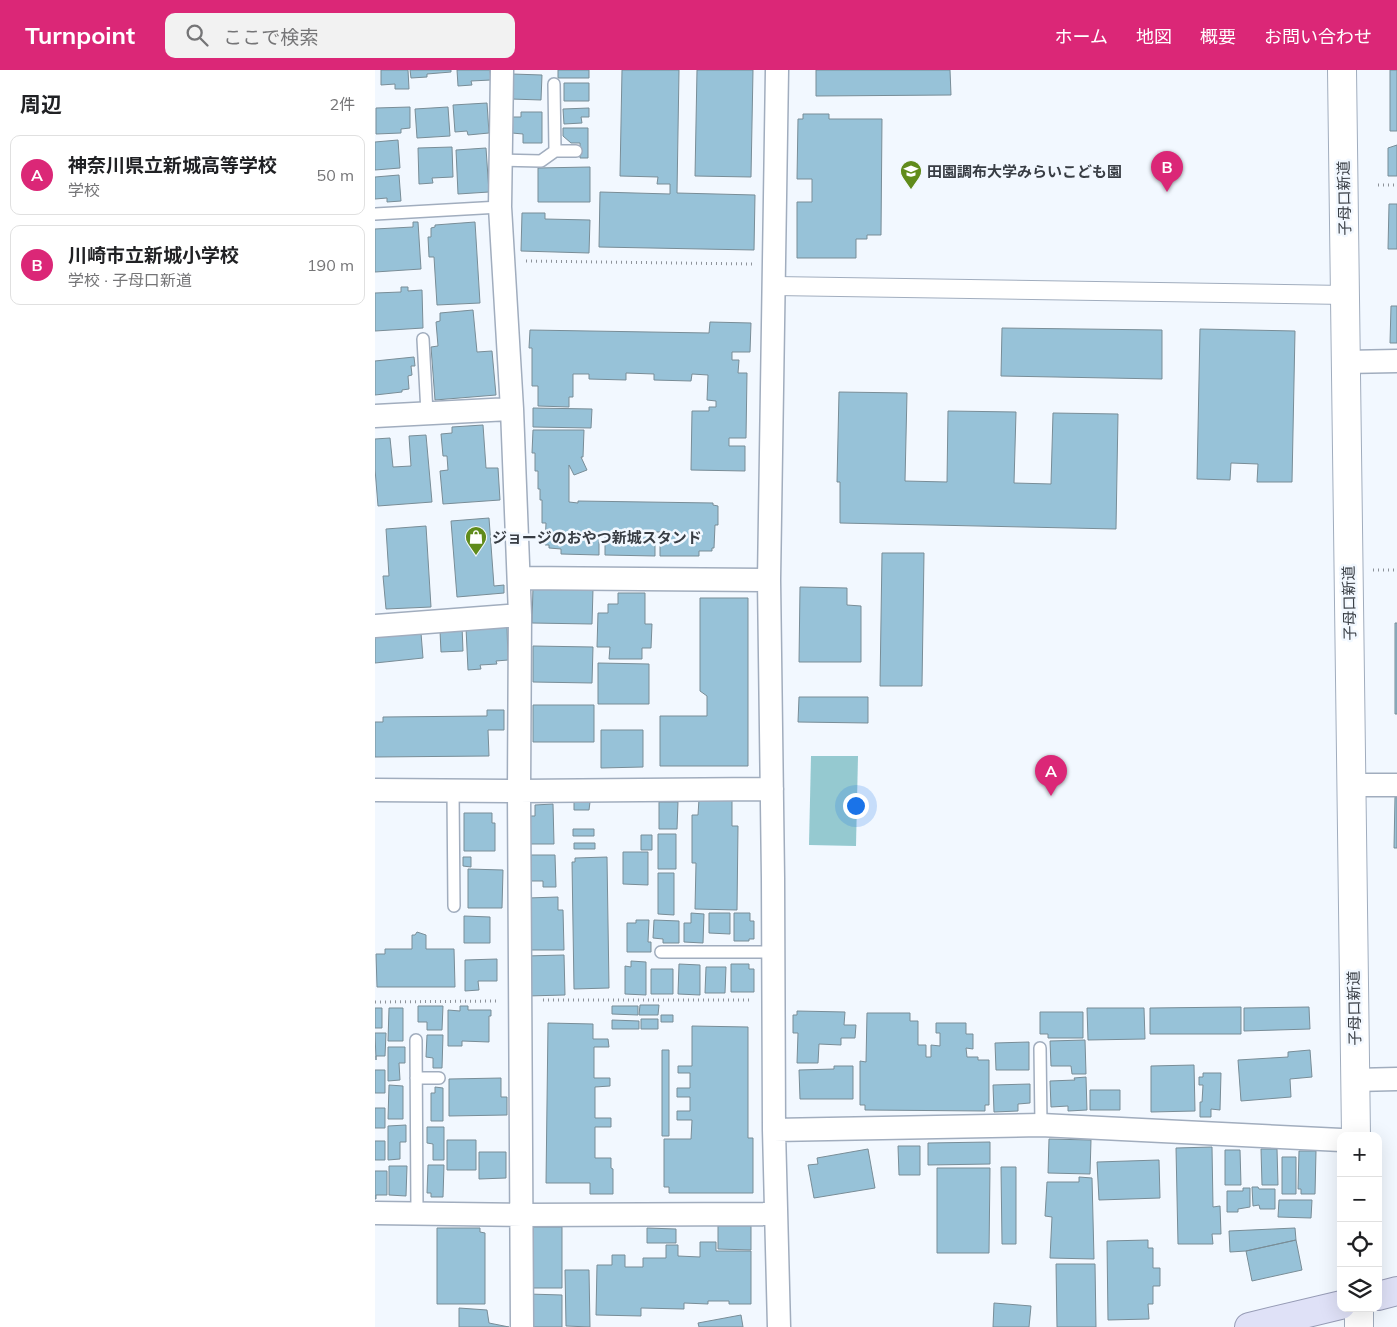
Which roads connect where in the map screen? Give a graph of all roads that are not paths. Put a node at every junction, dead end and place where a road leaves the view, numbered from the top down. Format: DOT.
graph roads {
  1 [pos="502,70"];
  2 [pos="777,70"];
  3 [pos="1342,70"];
  4 [pos="554,84"];
  5 [pos="555,151"];
  6 [pos="576,151"];
  7 [pos="501,160"];
  8 [pos="500,207"];
  9 [pos="375,214"];
  10 [pos="775,275"];
  11 [pos="1345,295"];
  12 [pos="423,339"];
  13 [pos="1397,361"];
  14 [pos="1345,362"];
  15 [pos="512,409"];
  16 [pos="427,413"];
  17 [pos="375,416"];
  18 [pos="519,578"];
  19 [pos="769,580"];
  20 [pos="520,615"];
  21 [pos="375,626"];
  22 [pos="1351,785"];
  23 [pos="1397,785"];
  24 [pos="772,789"];
  25 [pos="375,790"];
  26 [pos="453,791"];
  27 [pos="519,791"];
  28 [pos="454,906"];
  29 [pos="661,952"];
  30 [pos="773,952"];
  31 [pos="416,1040"];
  32 [pos="1040,1048"];
  33 [pos="416,1078"];
  34 [pos="439,1078"];
  35 [pos="1397,1079"];
  36 [pos="1355,1080"];
  37 [pos="1041,1125"];
  38 [pos="774,1130"];
  39 [pos="1356,1132"];
  40 [pos="1337,1140"];
  41 [pos="375,1213"];
  42 [pos="417,1213"];
  43 [pos="776,1214"];
  44 [pos="522,1215"];
  45 [pos="1397,1291"];
  46 [pos="1382,1295"];
  47 [pos="1337,1306"];
  48 [pos="1359,1312"];
  49 [pos="522,1327"];
  50 [pos="779,1327"];
  51 [pos="1249,1327"];
  52 [pos="1359,1327"];
  1 -- 7 [label="street"];
  2 -- 10 [label="street"];
  3 -- 11 [label="street, 子母口新道"];
  4 -- 5 [label="lane"];
  5 -- 6 [label="lane"];
  5 -- 7 [label="lane"];
  7 -- 8 [label="street"];
  8 -- 9 [label="lane"];
  8 -- 15 [label="street"];
  10 -- 11 [label="street"];
  10 -- 19 [label="street"];
  11 -- 14 [label="street, 子母口新道"];
  12 -- 16 [label="lane"];
  13 -- 14 [label="street"];
  14 -- 22 [label="street, 子母口新道"];
  15 -- 16 [label="street"];
  15 -- 18 [label="street"];
  16 -- 17 [label="street"];
  18 -- 19 [label="street"];
  18 -- 20 [label="street"];
  19 -- 24 [label="street"];
  20 -- 21 [label="street"];
  20 -- 27 [label="street"];
  22 -- 23 [label="street"];
  22 -- 36 [label="street, 子母口新道"];
  24 -- 27 [label="street"];
  24 -- 30 [label="street"];
  25 -- 26 [label="street"];
  26 -- 27 [label="street"];
  26 -- 28 [label="lane"];
  27 -- 44 [label="street"];
  29 -- 30 [label="lane"];
  30 -- 38 [label="street"];
  31 -- 33 [label="lane"];
  32 -- 37 [label="lane"];
  33 -- 34 [label="lane"];
  33 -- 42 [label="lane"];
  35 -- 36 [label="street"];
  36 -- 39 [label="street, 子母口新道"];
  37 -- 38 [label="street"];
  37 -- 40 [label="street"];
  38 -- 43 [label="street"];
  41 -- 42 [label="street"];
  42 -- 44 [label="street"];
  43 -- 44 [label="street"];
  43 -- 50 [label="street"];
  44 -- 49 [label="street"];
  45 -- 46 [label="main road"];
  47 -- 51 [label="main road"];
  48 -- 52 [label="street"];
}
